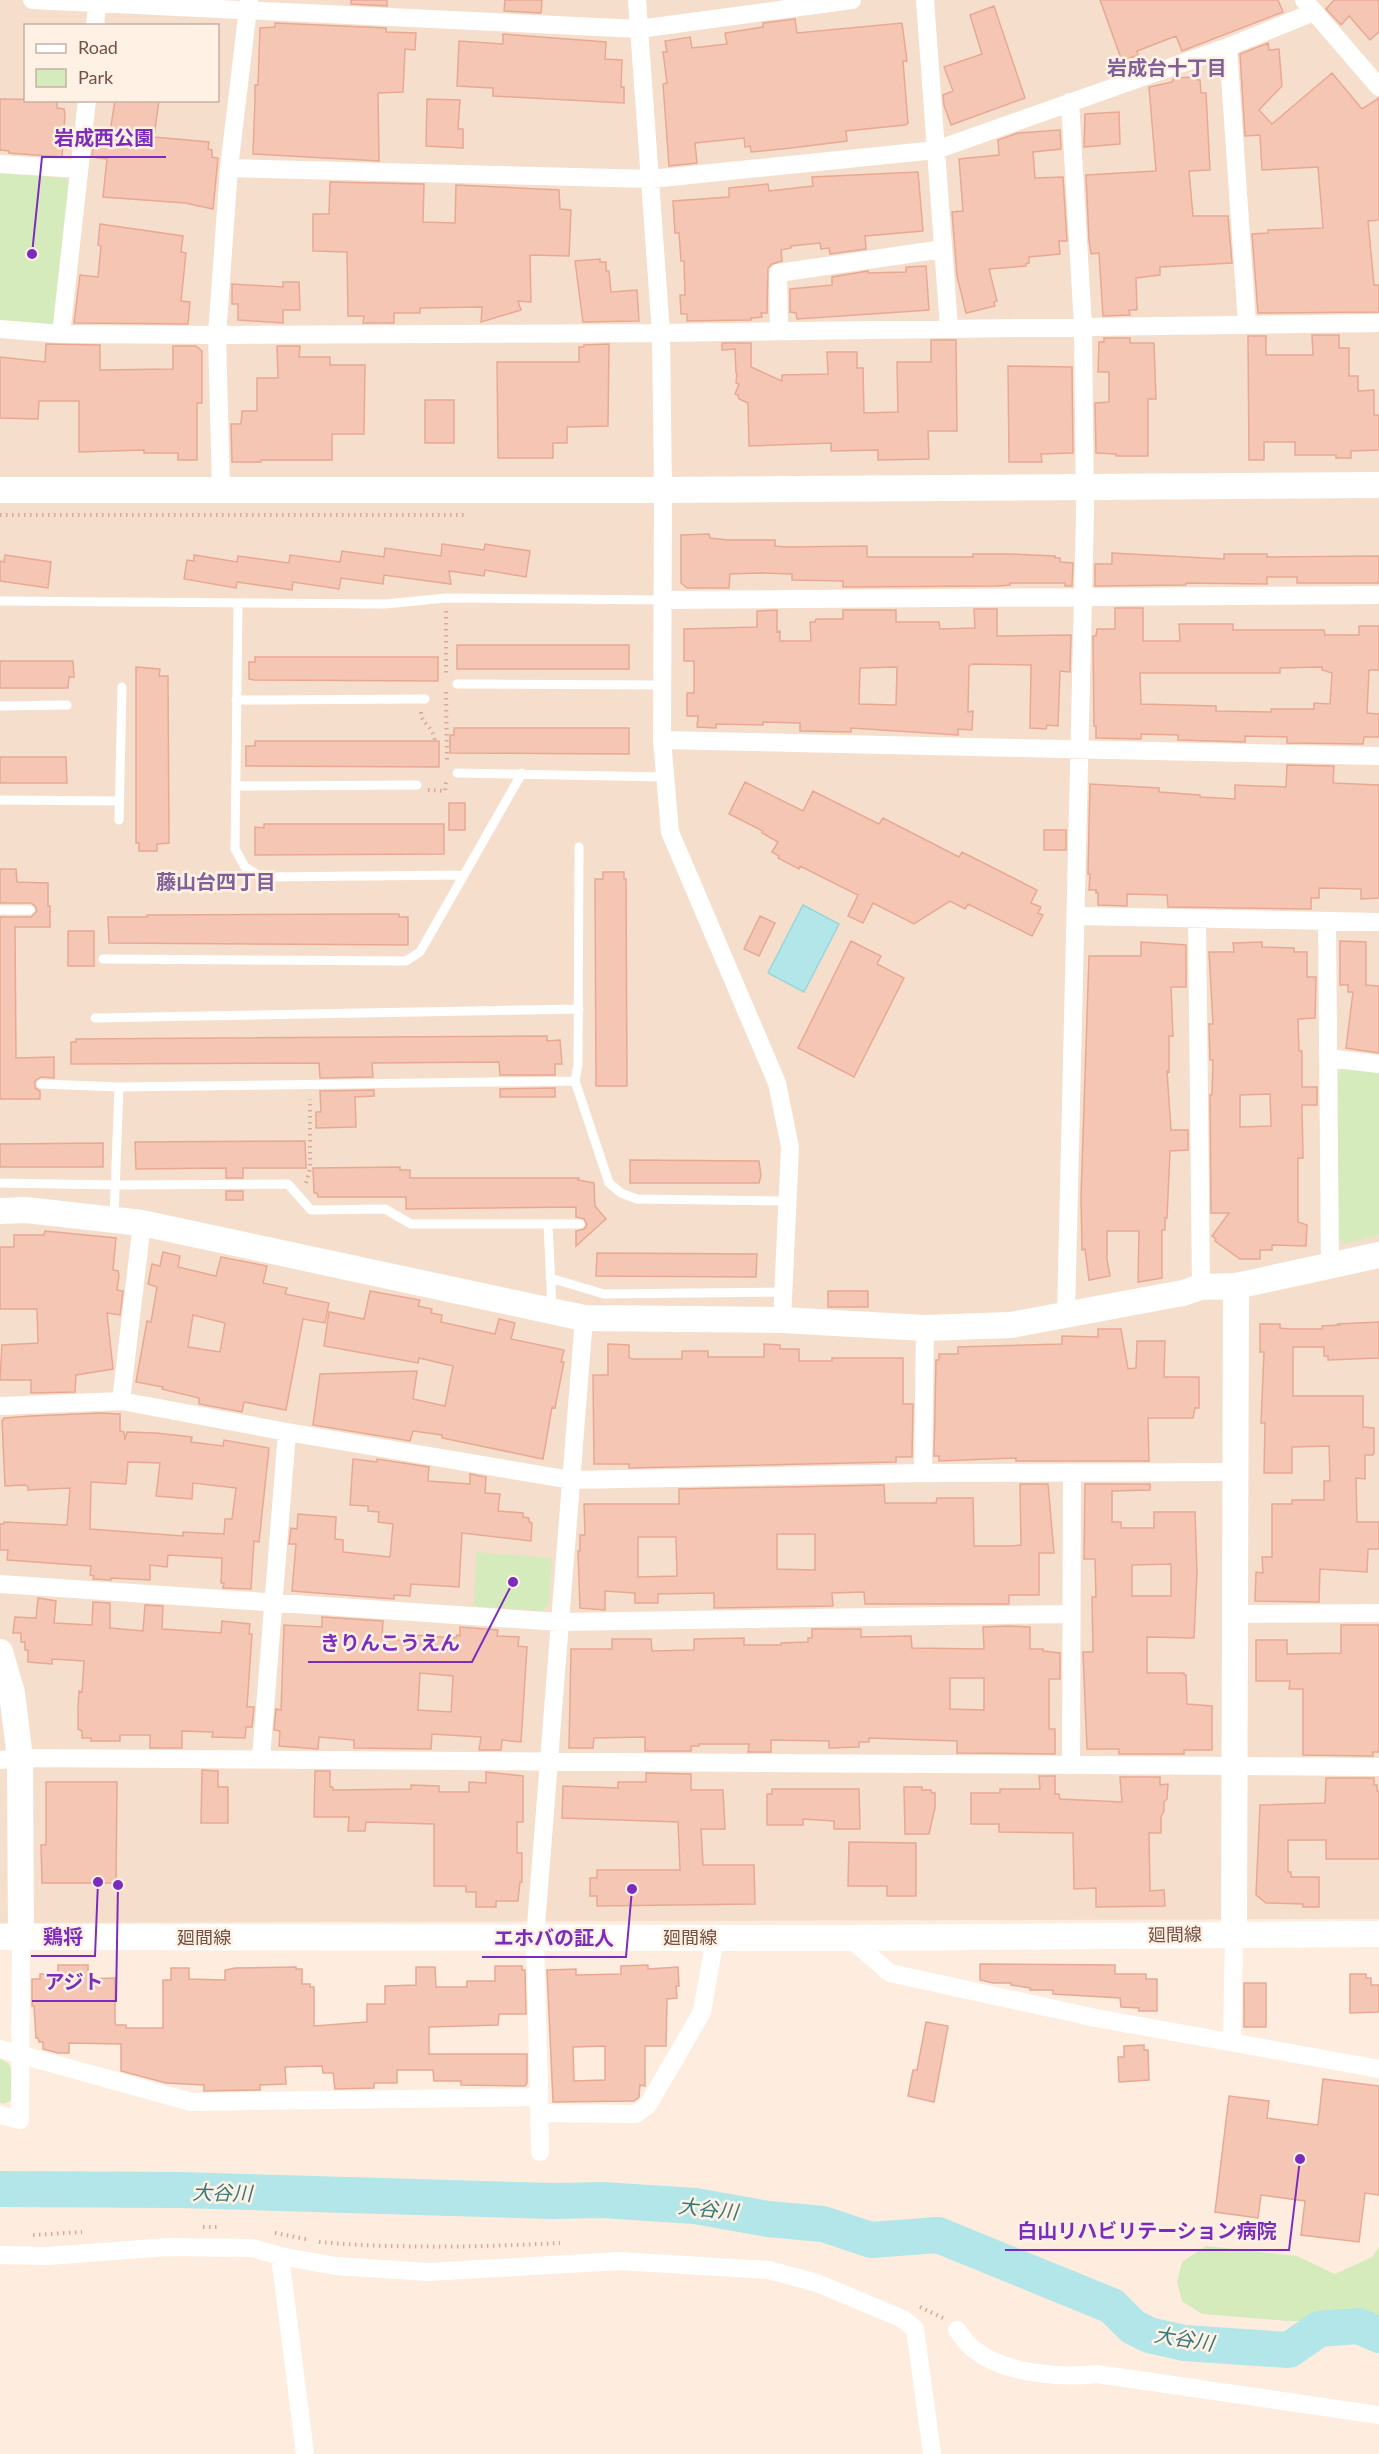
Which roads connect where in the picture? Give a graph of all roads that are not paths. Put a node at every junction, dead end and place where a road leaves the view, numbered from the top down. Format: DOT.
graph roads {
  1 [pos="32,0"];
  2 [pos="637,0"];
  3 [pos="852,0"];
  4 [pos="925,0"];
  5 [pos="97,4"];
  6 [pos="249,5"];
  7 [pos="1309,6"];
  8 [pos="95,24"];
  9 [pos="639,29"];
  10 [pos="1228,47"];
  11 [pos="1379,87"];
  12 [pos="87,102"];
  13 [pos="1070,102"];
  14 [pos="936,150"];
  15 [pos="0,165"];
  16 [pos="229,168"];
  17 [pos="79,170"];
  18 [pos="651,179"];
  19 [pos="943,249"];
  20 [pos="1379,323"];
  21 [pos="1247,324"];
  22 [pos="1083,327"];
  23 [pos="949,328"];
  24 [pos="0,329"];
  25 [pos="779,331"];
  26 [pos="661,333"];
  27 [pos="62,334"];
  28 [pos="217,335"];
  29 [pos="1379,485"];
  30 [pos="1085,486"];
  31 [pos="0,490"];
  32 [pos="221,490"];
  33 [pos="663,490"];
  34 [pos="1379,595"];
  35 [pos="1085,598"];
  36 [pos="662,600"];
  37 [pos="0,601"];
  38 [pos="238,604"];
  39 [pos="457,684"];
  40 [pos="662,685"];
  41 [pos="122,687"];
  42 [pos="423,699"];
  43 [pos="236,700"];
  44 [pos="67,705"];
  45 [pos="0,706"];
  46 [pos="662,740"];
  47 [pos="1081,748"];
  48 [pos="1379,756"];
  49 [pos="452,771"];
  50 [pos="522,773"];
  51 [pos="665,777"];
  52 [pos="417,785"];
  53 [pos="236,786"];
  54 [pos="0,800"];
  55 [pos="119,801"];
  56 [pos="119,820"];
  57 [pos="579,847"];
  58 [pos="464,875"];
  59 [pos="0,910"];
  60 [pos="30,910"];
  61 [pos="1077,916"];
  62 [pos="1197,919"];
  63 [pos="1327,922"];
  64 [pos="1379,922"];
  65 [pos="103,959"];
  66 [pos="579,1009"];
  67 [pos="95,1018"];
  68 [pos="1329,1058"];
  69 [pos="1379,1065"];
  70 [pos="575,1082"];
  71 [pos="41,1084"];
  72 [pos="119,1087"];
  73 [pos="0,1183"];
  74 [pos="116,1185"];
  75 [pos="788,1201"];
  76 [pos="0,1211"];
  77 [pos="114,1218"];
  78 [pos="142,1223"];
  79 [pos="548,1224"];
  80 [pos="580,1224"];
  81 [pos="1379,1255"];
  82 [pos="1330,1266"];
  83 [pos="550,1278"];
  84 [pos="1236,1286"];
  85 [pos="1201,1287"];
  86 [pos="783,1292"];
  87 [pos="552,1310"];
  88 [pos="1066,1315"];
  89 [pos="584,1318"];
  90 [pos="782,1320"];
  91 [pos="926,1328"];
  92 [pos="121,1401"];
  93 [pos="0,1406"];
  94 [pos="287,1432"];
  95 [pos="1235,1472"];
  96 [pos="923,1473"];
  97 [pos="1072,1474"];
  98 [pos="571,1480"];
  99 [pos="0,1584"];
  100 [pos="274,1603"];
  101 [pos="1379,1613"];
  102 [pos="1071,1614"];
  103 [pos="1235,1614"];
  104 [pos="560,1622"];
  105 [pos="0,1652"];
  106 [pos="261,1758"];
  107 [pos="10,1759"];
  108 [pos="549,1762"];
  109 [pos="1071,1765"];
  110 [pos="1234,1767"];
  111 [pos="1379,1767"];
  112 [pos="1234,1934"];
  113 [pos="1379,1934"];
  114 [pos="11,1937"];
  115 [pos="535,1938"];
  116 [pos="715,1938"];
  117 [pos="849,1938"];
  118 [pos="1232,2042"];
  119 [pos="0,2049"];
  120 [pos="21,2055"];
  121 [pos="1379,2069"];
  122 [pos="539,2105"];
  123 [pos="0,2115"];
  124 [pos="540,2152"];
  125 [pos="0,2255"];
  126 [pos="280,2256"];
  127 [pos="957,2330"];
  128 [pos="1379,2415"];
  129 [pos="305,2454"];
  130 [pos="932,2454"];
  1 -- 5 [label="street"];
  2 -- 9 [label="street"];
  3 -- 9 [label="street"];
  4 -- 14 [label="street"];
  5 -- 6 [label="street"];
  5 -- 8 [label="street"];
  6 -- 9 [label="street"];
  6 -- 16 [label="street"];
  7 -- 10 [label="street"];
  7 -- 11 [label="street"];
  9 -- 18 [label="street"];
  10 -- 13 [label="street"];
  10 -- 21 [label="street"];
  12 -- 17 [label="street"];
  13 -- 14 [label="street"];
  13 -- 22 [label="street"];
  14 -- 18 [label="street"];
  14 -- 19 [label="street"];
  15 -- 17 [label="street"];
  16 -- 18 [label="street"];
  16 -- 28 [label="street"];
  17 -- 27 [label="street"];
  18 -- 26 [label="street"];
  19 -- 23 [label="street"];
  19 -- 25 [label="street"];
  20 -- 21 [label="street"];
  21 -- 22 [label="street"];
  22 -- 23 [label="street"];
  22 -- 30 [label="street"];
  23 -- 25 [label="street"];
  24 -- 27 [label="street"];
  25 -- 26 [label="street"];
  26 -- 28 [label="street"];
  26 -- 33 [label="street"];
  27 -- 28 [label="street"];
  28 -- 32 [label="street"];
  29 -- 30 [label="street"];
  30 -- 33 [label="street"];
  30 -- 35 [label="street"];
  31 -- 32 [label="street"];
  32 -- 33 [label="street"];
  33 -- 36 [label="street"];
  34 -- 35 [label="street"];
  35 -- 36 [label="street"];
  35 -- 47 [label="street"];
  36 -- 38 [label="lane"];
  36 -- 40 [label="street"];
  37 -- 38 [label="lane"];
  38 -- 43 [label="lane"];
  39 -- 40 [label="lane"];
  40 -- 46 [label="street"];
  41 -- 55 [label="lane"];
  42 -- 43 [label="lane"];
  43 -- 53 [label="lane"];
  44 -- 45 [label="lane"];
  46 -- 47 [label="street"];
  46 -- 51 [label="street"];
  47 -- 48 [label="street"];
  47 -- 61 [label="street"];
  49 -- 50 [label="lane"];
  50 -- 51 [label="lane"];
  50 -- 58 [label="lane"];
  51 -- 75 [label="street"];
  52 -- 53 [label="lane"];
  53 -- 58 [label="lane"];
  54 -- 55 [label="lane"];
  55 -- 56 [label="lane"];
  57 -- 66 [label="lane"];
  58 -- 65 [label="lane"];
  59 -- 60 [label="lane"];
  61 -- 62 [label="street"];
  61 -- 88 [label="street"];
  62 -- 63 [label="street"];
  62 -- 85 [label="street"];
  63 -- 64 [label="street"];
  63 -- 68 [label="street"];
  66 -- 67 [label="lane"];
  66 -- 70 [label="lane"];
  68 -- 69 [label="street"];
  68 -- 82 [label="street"];
  70 -- 72 [label="lane"];
  70 -- 75 [label="lane"];
  71 -- 72 [label="lane"];
  72 -- 74 [label="lane"];
  73 -- 74 [label="lane"];
  74 -- 77 [label="lane"];
  74 -- 79 [label="lane"];
  75 -- 86 [label="street"];
  76 -- 77 [label="street"];
  77 -- 78 [label="street"];
  78 -- 87 [label="street"];
  78 -- 92 [label="street"];
  79 -- 80 [label="lane"];
  79 -- 83 [label="lane"];
  81 -- 82 [label="street"];
  82 -- 84 [label="street"];
  83 -- 86 [label="lane"];
  83 -- 87 [label="lane"];
  84 -- 85 [label="street"];
  84 -- 95 [label="street"];
  85 -- 88 [label="street"];
  86 -- 90 [label="street"];
  87 -- 89 [label="street"];
  88 -- 91 [label="street"];
  89 -- 90 [label="street"];
  89 -- 98 [label="street"];
  90 -- 91 [label="street"];
  91 -- 96 [label="street"];
  92 -- 93 [label="street"];
  92 -- 94 [label="street"];
  94 -- 98 [label="street"];
  94 -- 100 [label="street"];
  95 -- 97 [label="street"];
  95 -- 103 [label="street"];
  96 -- 97 [label="street"];
  96 -- 98 [label="street"];
  97 -- 102 [label="street"];
  98 -- 104 [label="street"];
  99 -- 100 [label="street"];
  100 -- 104 [label="street"];
  100 -- 106 [label="street"];
  101 -- 103 [label="street"];
  102 -- 104 [label="street"];
  102 -- 109 [label="street"];
  103 -- 110 [label="street"];
  104 -- 108 [label="street"];
  105 -- 107 [label="street"];
  106 -- 107 [label="street"];
  106 -- 108 [label="street"];
  107 -- 114 [label="street"];
  108 -- 109 [label="street"];
  108 -- 115 [label="street"];
  109 -- 110 [label="street"];
  110 -- 111 [label="street"];
  110 -- 112 [label="street"];
  112 -- 113 [label="street, 廻間線"];
  112 -- 117 [label="street, 廻間線"];
  112 -- 118 [label="street"];
  114 -- 115 [label="street, 廻間線"];
  114 -- 120 [label="street"];
  115 -- 116 [label="street, 廻間線"];
  115 -- 122 [label="street"];
  116 -- 117 [label="street, 廻間線"];
  116 -- 122 [label="street"];
  117 -- 118 [label="street"];
  118 -- 121 [label="street"];
  119 -- 120 [label="street"];
  120 -- 122 [label="street"];
  120 -- 123 [label="street"];
  122 -- 124 [label="street"];
  125 -- 126 [label="street"];
  126 -- 129 [label="street"];
  126 -- 130 [label="street"];
  127 -- 128 [label="street"];
}
